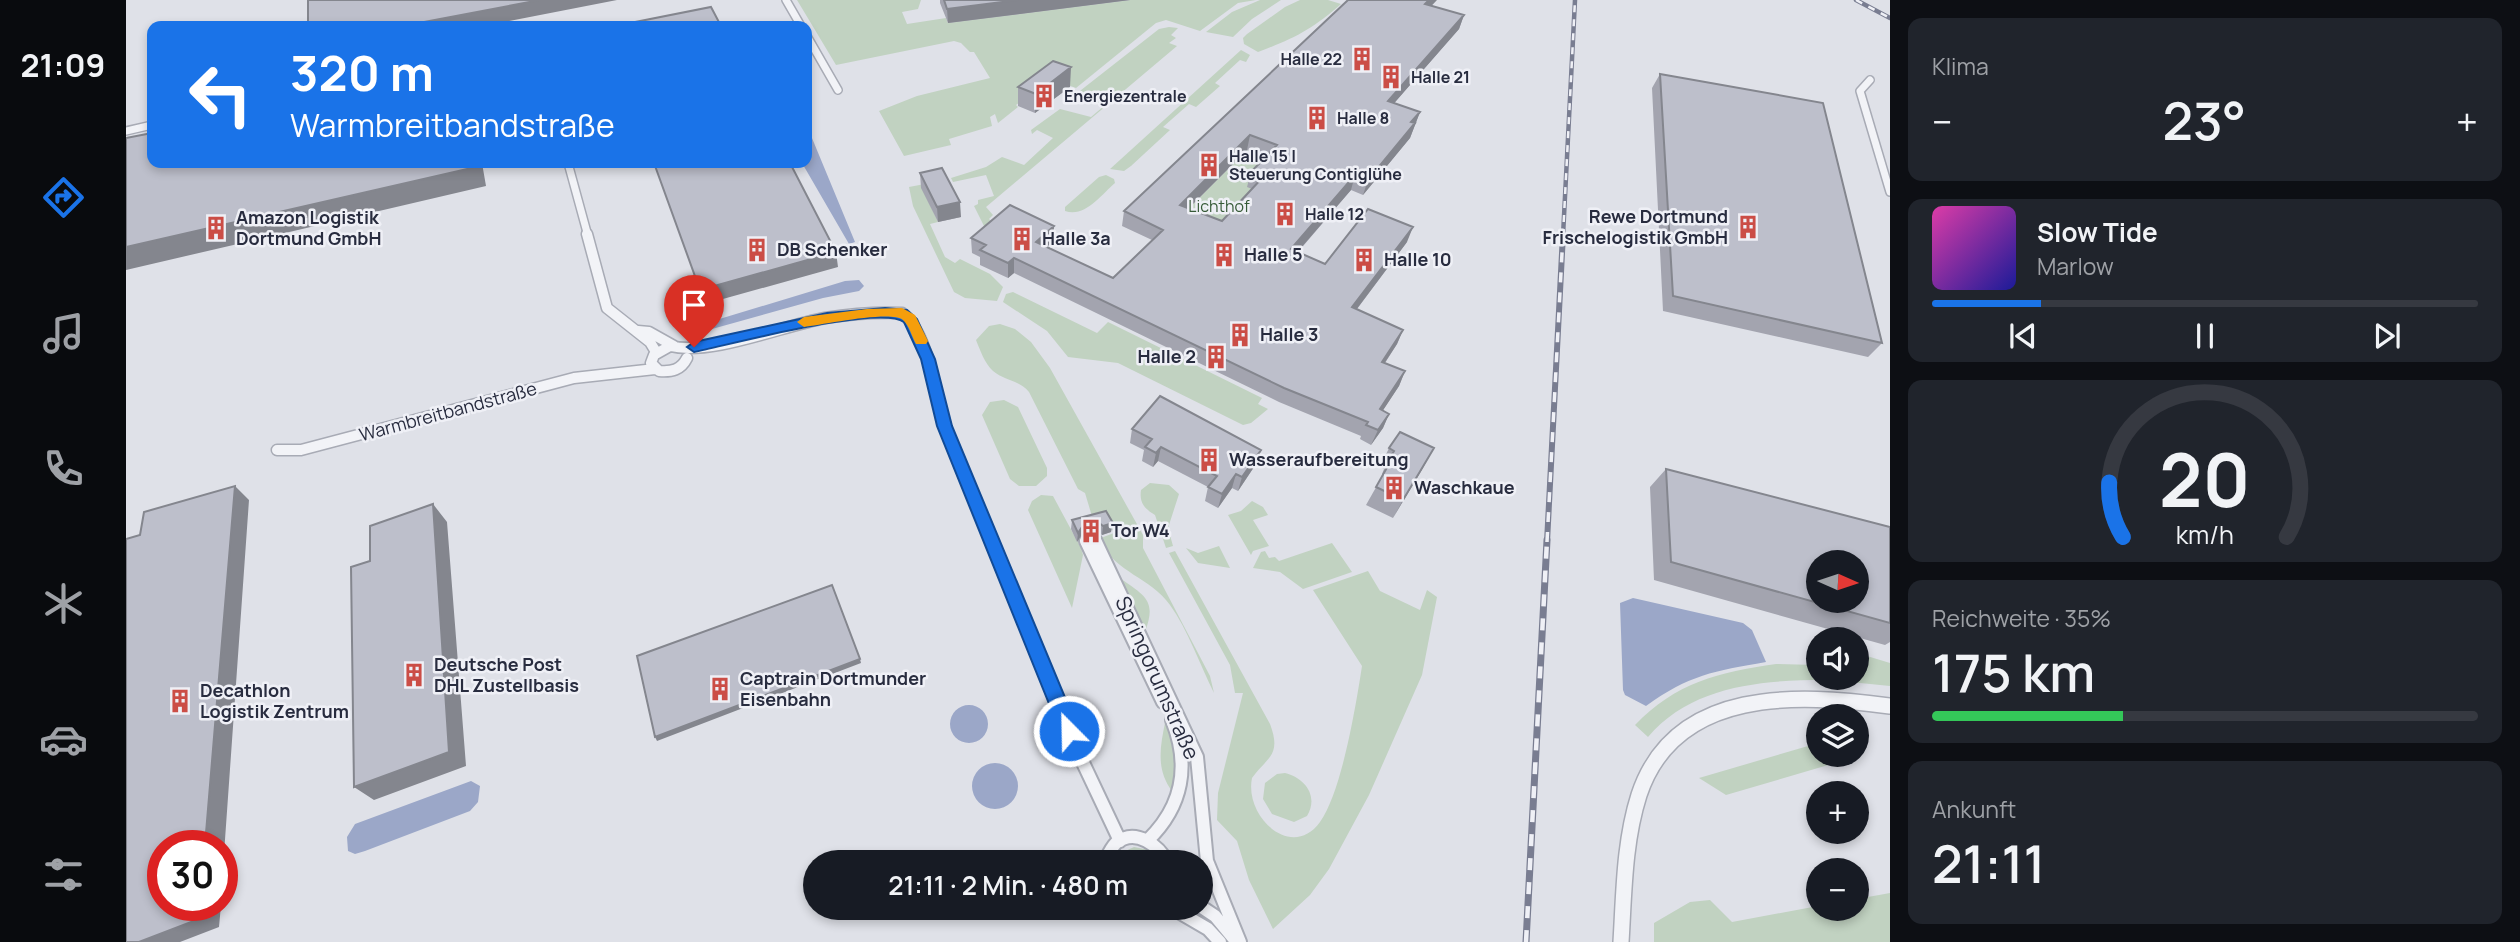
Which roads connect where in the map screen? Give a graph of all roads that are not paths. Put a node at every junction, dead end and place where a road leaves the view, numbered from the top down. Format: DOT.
graph roads {
  1 [pos="786,0"];
  2 [pos="798,21"];
  3 [pos="812,45"];
  4 [pos="1870,80"];
  5 [pos="838,90"];
  6 [pos="147,126"];
  7 [pos="126,131"];
  8 [pos="569,168"];
  9 [pos="1890,192"];
  10 [pos="638,331"];
  11 [pos="682,351"];
  12 [pos="654,361"];
  13 [pos="277,450"];
  14 [pos="1890,706"];
  15 [pos="1148,840"];
  16 [pos="1120,841"];
  17 [pos="1110,850"];
  18 [pos="1161,850"];
  19 [pos="1213,915"];
  20 [pos="1193,920"];
  21 [pos="1220,942"];
  22 [pos="1238,942"];
  23 [pos="1621,942"];
  1 -- 2 [label="street"];
  3 -- 5 [label="street"];
  4 -- 9 [label="street"];
  6 -- 7 [label="street"];
  8 -- 10 [label="street"];
  10 -- 11 [label="street"];
  10 -- 12 [label="street"];
  11 -- 12 [label="street"];
  11 -- 12 [label="street"];
  11 -- 16 [label="street"];
  12 -- 13 [label="street, Warmbreitbandstraße"];
  14 -- 23 [label="street"];
  15 -- 16 [label="street"];
  15 -- 18 [label="street"];
  15 -- 22 [label="street, Springorumstraße"];
  16 -- 17 [label="street"];
  19 -- 22 [label="street"];
  20 -- 21 [label="street"];
}
